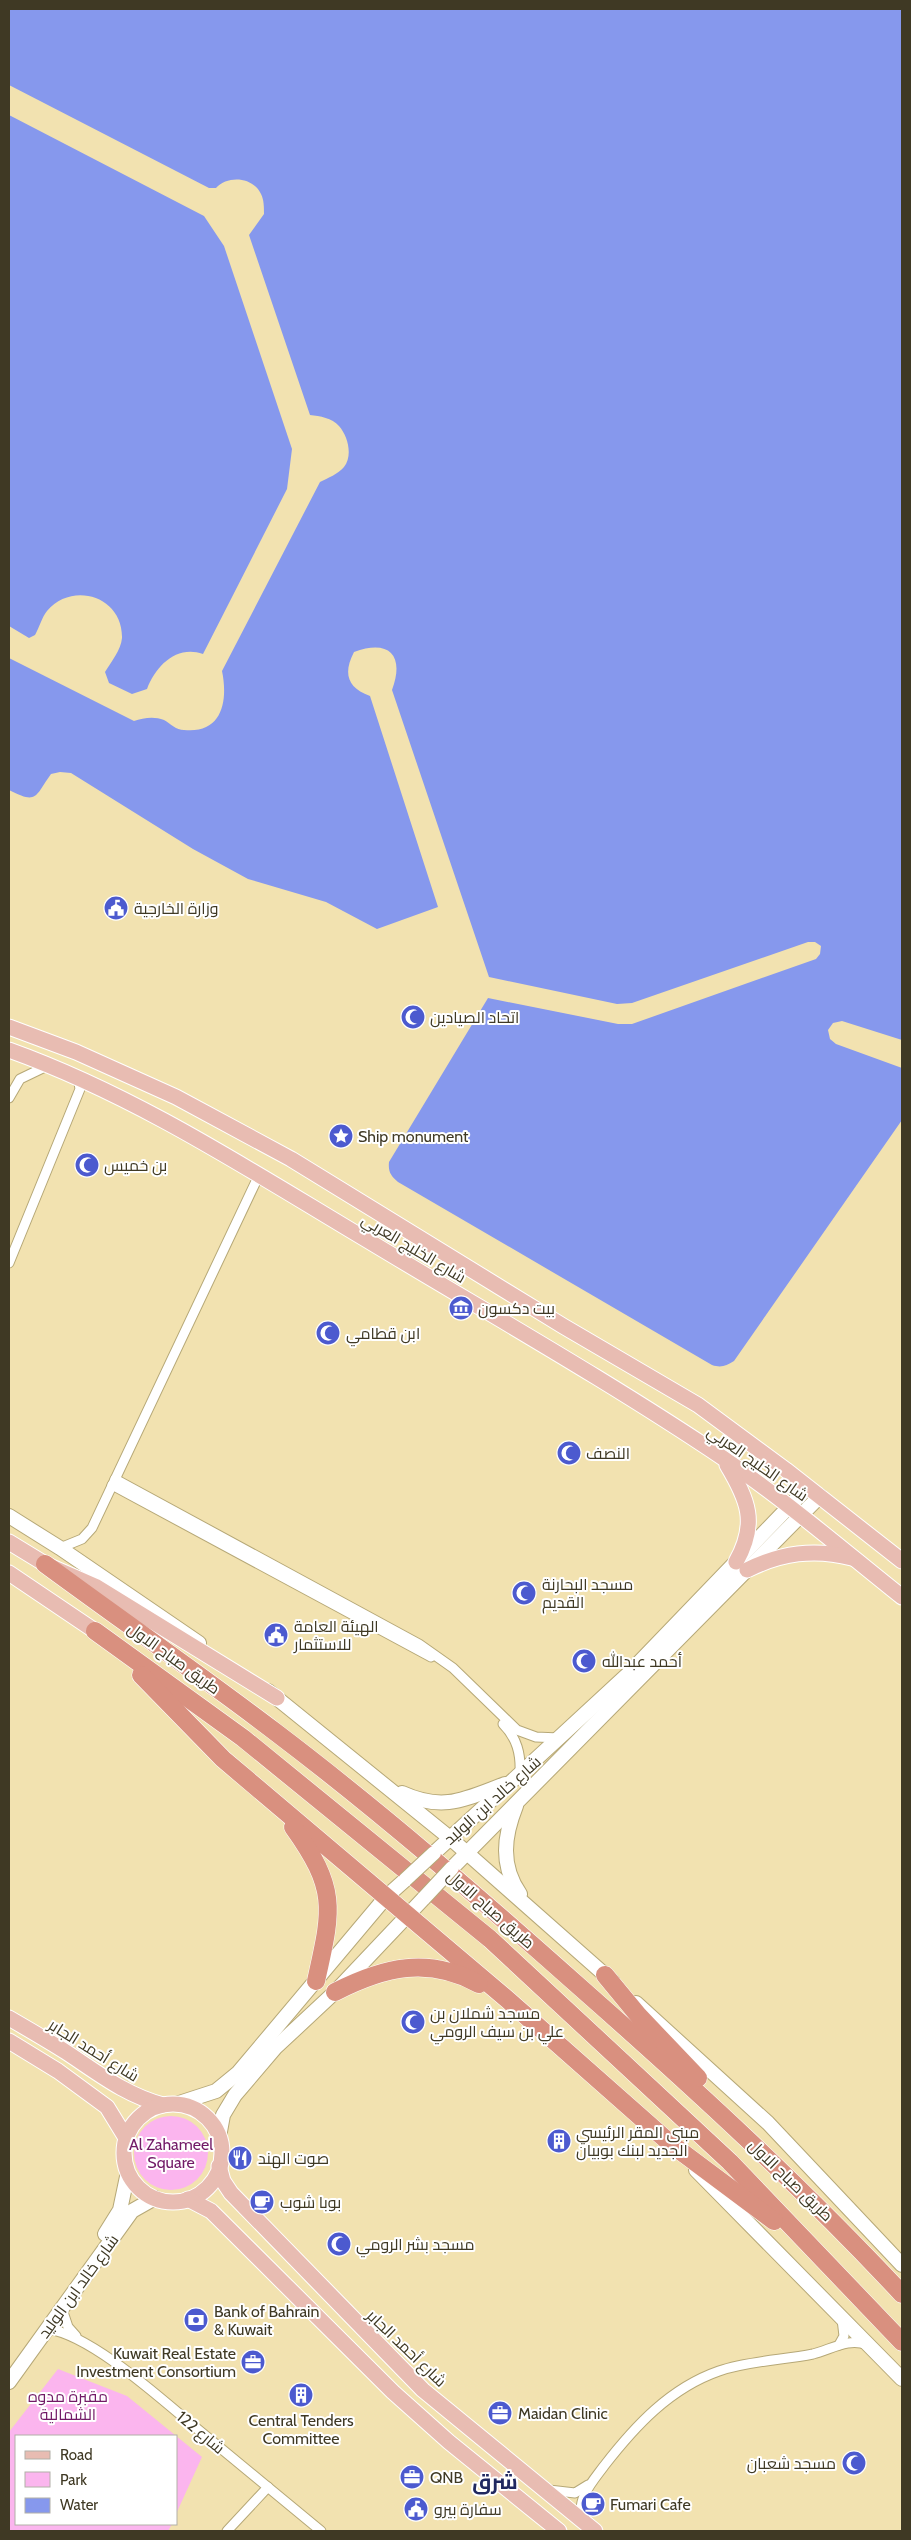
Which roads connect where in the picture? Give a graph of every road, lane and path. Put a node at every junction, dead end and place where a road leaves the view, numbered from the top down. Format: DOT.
graph roads {
  1 [pos="9,1027"];
  2 [pos="9,1050"];
  3 [pos="50,1065"];
  4 [pos="78,1078"];
  5 [pos="9,1098"];
  6 [pos="259,1175"];
  7 [pos="9,1263"];
  8 [pos="724,1459"];
  9 [pos="114,1482"];
  10 [pos="814,1492"];
  11 [pos="795,1511"];
  12 [pos="9,1516"];
  13 [pos="9,1542"];
  14 [pos="60,1548"];
  15 [pos="858,1560"];
  16 [pos="902,1561"];
  17 [pos="45,1564"];
  18 [pos="741,1566"];
  19 [pos="9,1573"];
  20 [pos="902,1596"];
  21 [pos="95,1631"];
  22 [pos="110,1643"];
  23 [pos="278,1698"];
  24 [pos="510,1728"];
  25 [pos="559,1738"];
  26 [pos="515,1778"];
  27 [pos="388,1786"];
  28 [pos="519,1798"];
  29 [pos="279,1806"];
  30 [pos="450,1838"];
  31 [pos="467,1853"];
  32 [pos="386,1897"];
  33 [pos="529,1907"];
  34 [pos="407,1915"];
  35 [pos="606,1975"];
  36 [pos="316,1981"];
  37 [pos="335,1992"];
  38 [pos="508,2000"];
  39 [pos="9,2018"];
  40 [pos="9,2041"];
  41 [pos="98,2075"];
  42 [pos="89,2093"];
  43 [pos="170,2104"];
  44 [pos="219,2137"];
  45 [pos="126,2138"];
  46 [pos="752,2141"];
  47 [pos="672,2144"];
  48 [pos="220,2166"];
  49 [pos="128,2172"];
  50 [pos="154,2198"];
  51 [pos="188,2199"];
  52 [pos="245,2208"];
  53 [pos="219,2219"];
  54 [pos="817,2253"];
  55 [pos="902,2265"];
  56 [pos="902,2294"];
  57 [pos="62,2309"];
  58 [pos="840,2315"];
  59 [pos="48,2329"];
  60 [pos="78,2338"];
  61 [pos="902,2342"];
  62 [pos="839,2345"];
  63 [pos="872,2347"];
  64 [pos="9,2368"];
  65 [pos="902,2379"];
  66 [pos="9,2382"];
  67 [pos="593,2481"];
  68 [pos="268,2486"];
  69 [pos="540,2488"];
  70 [pos="590,2526"];
  71 [pos="227,2531"];
  72 [pos="321,2531"];
  73 [pos="559,2531"];
  1 -- 10 [label="main road, شارع الخليج العربي"];
  2 -- 3 [label="main road, شارع الخليج العربي"];
  3 -- 4 [label="main road, شارع الخليج العربي"];
  3 -- 5 [label="street"];
  4 -- 6 [label="main road, شارع الخليج العربي"];
  4 -- 7 [label="street"];
  6 -- 8 [label="main road, شارع الخليج العربي"];
  6 -- 9 [label="street"];
  8 -- 11 [label="main road, شارع الخليج العربي"];
  8 -- 18 [label="main road"];
  9 -- 14 [label="street"];
  9 -- 24 [label="street"];
  10 -- 11 [label="main road, شارع خالد ابن الوليد"];
  10 -- 16 [label="main road, شارع الخليج العربي"];
  11 -- 15 [label="main road, شارع الخليج العربي"];
  11 -- 18 [label="main road, شارع خالد ابن الوليد"];
  12 -- 14 [label="main road, طريق صباح الاول"];
  13 -- 17 [label="main road"];
  14 -- 23 [label="main road, طريق صباح الاول"];
  15 -- 18 [label="main road"];
  15 -- 20 [label="main road, شارع الخليج العربي"];
  17 -- 23 [label="main road"];
  17 -- 46 [label="highway, طريق صباح الاول"];
  18 -- 25 [label="main road, شارع خالد ابن الوليد"];
  18 -- 28 [label="main road, شارع خالد ابن الوليد"];
  19 -- 21 [label="main road"];
  21 -- 22 [label="highway, طريق صباح الاول"];
  22 -- 29 [label="highway"];
  22 -- 54 [label="highway, طريق صباح الاول"];
  23 -- 27 [label="main road, طريق صباح الاول"];
  24 -- 25 [label="street"];
  24 -- 26 [label="street"];
  25 -- 26 [label="main road, شارع خالد ابن الوليد"];
  26 -- 27 [label="main road"];
  26 -- 30 [label="main road, شارع خالد ابن الوليد"];
  27 -- 30 [label="main road, طريق صباح الاول"];
  28 -- 31 [label="main road, شارع خالد ابن الوليد"];
  28 -- 33 [label="main road"];
  29 -- 32 [label="highway"];
  29 -- 36 [label="highway"];
  30 -- 31 [label="main road, طريق صباح الاول"];
  30 -- 32 [label="main road, شارع خالد ابن الوليد, bridge"];
  31 -- 33 [label="main road, طريق صباح الاول"];
  31 -- 34 [label="main road, شارع خالد ابن الوليد, bridge"];
  32 -- 34 [label="highway"];
  32 -- 36 [label="main road, شارع خالد ابن الوليد"];
  33 -- 35 [label="main road, طريق صباح الاول"];
  34 -- 37 [label="main road, شارع خالد ابن الوليد"];
  34 -- 38 [label="highway"];
  35 -- 46 [label="highway"];
  35 -- 55 [label="main road, طريق صباح الاول"];
  36 -- 43 [label="main road, شارع خالد ابن الوليد"];
  37 -- 38 [label="highway"];
  37 -- 44 [label="main road, شارع خالد ابن الوليد"];
  38 -- 47 [label="highway"];
  39 -- 41 [label="main road, شارع أحمد الجابر"];
  40 -- 42 [label="main road"];
  41 -- 42 [label="main road"];
  41 -- 43 [label="main road, شارع أحمد الجابر"];
  42 -- 45 [label="main road"];
  43 -- 44 [label="main road"];
  43 -- 45 [label="main road"];
  44 -- 48 [label="main road"];
  45 -- 49 [label="main road"];
  46 -- 56 [label="highway, طريق صباح الاول"];
  47 -- 54 [label="highway"];
  47 -- 58 [label="main road"];
  48 -- 51 [label="main road"];
  48 -- 52 [label="main road, شارع أحمد الجابر"];
  49 -- 50 [label="main road"];
  49 -- 64 [label="main road, شارع خالد ابن الوليد"];
  50 -- 51 [label="main road"];
  50 -- 57 [label="main road, شارع خالد ابن الوليد"];
  51 -- 53 [label="main road"];
  52 -- 53 [label="main road"];
  52 -- 69 [label="main road, شارع أحمد الجابر"];
  53 -- 73 [label="main road"];
  54 -- 61 [label="highway, طريق صباح الاول"];
  57 -- 59 [label="main road, شارع خالد ابن الوليد"];
  57 -- 60 [label="street, شارع 122"];
  58 -- 62 [label="street"];
  58 -- 63 [label="main road"];
  59 -- 60 [label="street, شارع 122"];
  59 -- 66 [label="main road, شارع خالد ابن الوليد"];
  60 -- 68 [label="street, شارع 122"];
  62 -- 63 [label="street"];
  62 -- 67 [label="street"];
  63 -- 65 [label="main road"];
  67 -- 69 [label="street"];
  67 -- 70 [label="street"];
  68 -- 71 [label="street"];
  68 -- 72 [label="street, شارع 122"];
  69 -- 70 [label="main road, شارع أحمد الجابر"];
}
